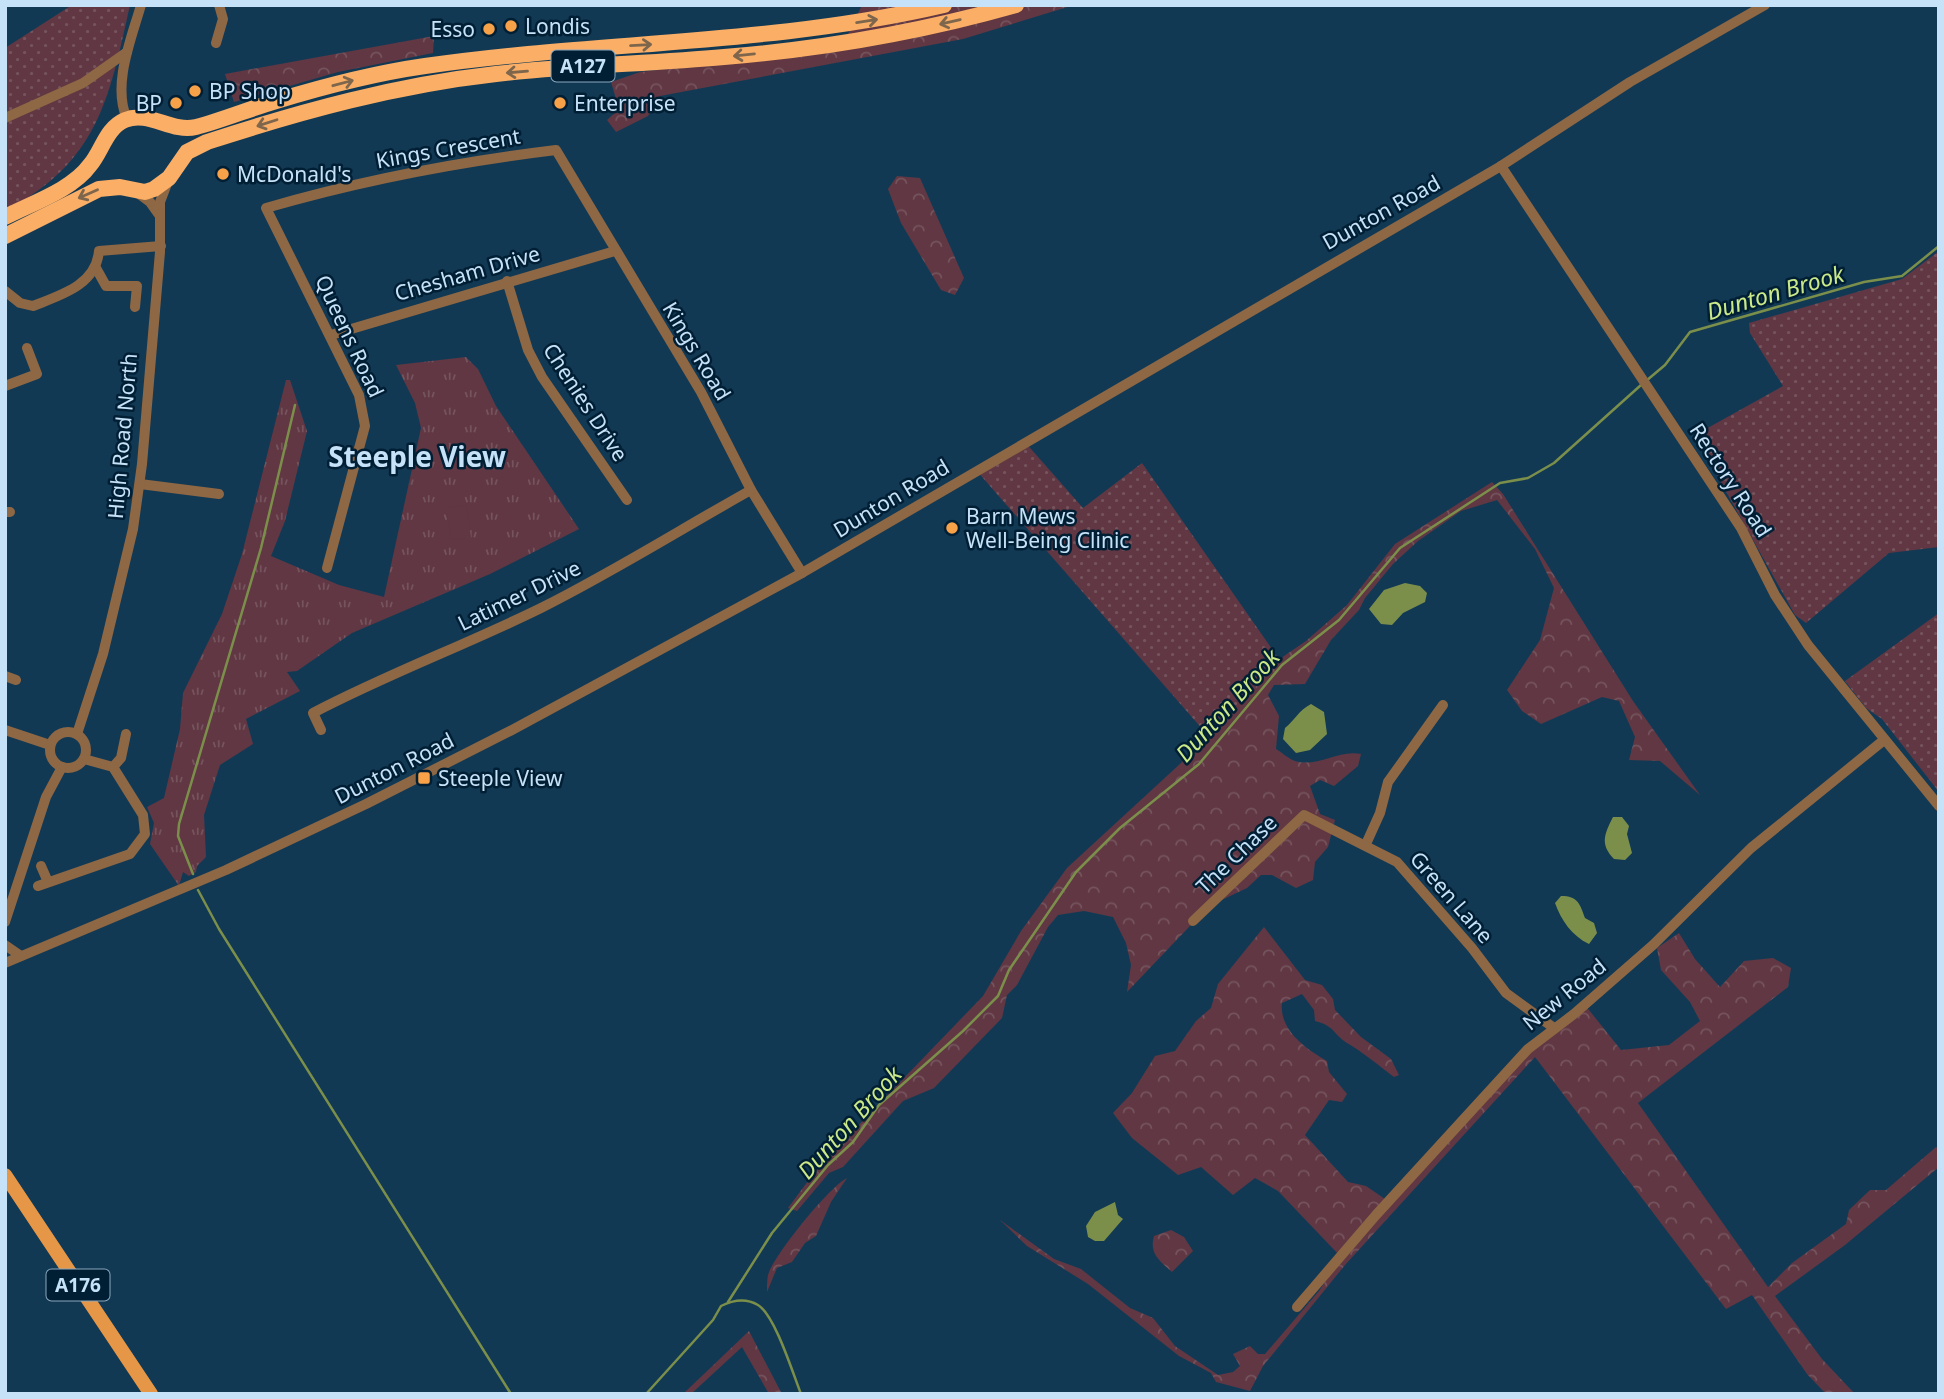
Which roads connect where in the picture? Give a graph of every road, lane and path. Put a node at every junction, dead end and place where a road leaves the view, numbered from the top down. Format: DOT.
graph roads {
  1 [pos="141,5"];
  2 [pos="219,5"];
  3 [pos="944,5"];
  4 [pos="1016,5"];
  5 [pos="1765,5"];
  6 [pos="216,43"];
  7 [pos="127,52"];
  8 [pos="5,118"];
  9 [pos="127,119"];
  10 [pos="556,150"];
  11 [pos="1501,166"];
  12 [pos="169,178"];
  13 [pos="135,191"];
  14 [pos="267,208"];
  15 [pos="5,217"];
  16 [pos="162,218"];
  17 [pos="5,236"];
  18 [pos="161,246"];
  19 [pos="615,251"];
  20 [pos="96,268"];
  21 [pos="508,281"];
  22 [pos="5,290"];
  23 [pos="135,307"];
  24 [pos="331,335"];
  25 [pos="27,348"];
  26 [pos="5,386"];
  27 [pos="140,484"];
  28 [pos="751,490"];
  29 [pos="219,495"];
  30 [pos="627,500"];
  31 [pos="327,568"];
  32 [pos="802,573"];
  33 [pos="1443,705"];
  34 [pos="5,730"];
  35 [pos="321,730"];
  36 [pos="77,734"];
  37 [pos="126,734"];
  38 [pos="1885,740"];
  39 [pos="50,745"];
  40 [pos="84,759"];
  41 [pos="113,766"];
  42 [pos="62,767"];
  43 [pos="1939,806"];
  44 [pos="1304,815"];
  45 [pos="1366,844"];
  46 [pos="41,866"];
  47 [pos="1193,921"];
  48 [pos="5,922"];
  49 [pos="5,945"];
  50 [pos="20,956"];
  51 [pos="5,962"];
  52 [pos="1554,1028"];
  53 [pos="5,1175"];
  54 [pos="1297,1307"];
  55 [pos="151,1394"];
  1 -- 7 [label="street"];
  2 -- 6 [label="street"];
  9 -- 3 [label="highway, A127, one-way"];
  4 -- 12 [label="highway, A127, one-way"];
  5 -- 11 [label="street, Dunton Road"];
  7 -- 8 [label="street"];
  7 -- 9 [label="street"];
  9 -- 15 [label="highway"];
  10 -- 14 [label="street, Kings Crescent"];
  10 -- 19 [label="street, Kings Road"];
  11 -- 32 [label="street, Dunton Road"];
  11 -- 38 [label="street, Rectory Road"];
  12 -- 13 [label="highway"];
  12 -- 16 [label="street, High Road North"];
  13 -- 16 [label="street"];
  13 -- 17 [label="highway, one-way"];
  14 -- 24 [label="street, Queens Road"];
  16 -- 18 [label="street, High Road North"];
  18 -- 20 [label="street"];
  18 -- 27 [label="street, High Road North"];
  19 -- 21 [label="street, Chesham Drive"];
  19 -- 28 [label="street, Kings Road"];
  20 -- 22 [label="street"];
  20 -- 23 [label="street"];
  21 -- 24 [label="street, Chesham Drive"];
  21 -- 30 [label="street, Chenies Drive"];
  24 -- 31 [label="street, Queens Road"];
  25 -- 26 [label="street"];
  27 -- 29 [label="street"];
  27 -- 36 [label="street, High Road North"];
  28 -- 32 [label="street, Kings Road"];
  28 -- 35 [label="street, Latimer Drive"];
  32 -- 50 [label="street, Dunton Road"];
  33 -- 45 [label="street"];
  34 -- 39 [label="street"];
  36 -- 39 [label="street"];
  36 -- 40 [label="street"];
  37 -- 41 [label="street"];
  38 -- 43 [label="street, Rectory Road"];
  38 -- 52 [label="street, New Road"];
  39 -- 42 [label="street"];
  40 -- 41 [label="street"];
  40 -- 42 [label="street"];
  41 -- 46 [label="street"];
  42 -- 48 [label="street"];
  44 -- 45 [label="street, Green Lane"];
  44 -- 47 [label="street, The Chase"];
  45 -- 52 [label="street, Green Lane"];
  49 -- 50 [label="street"];
  50 -- 51 [label="street, Dunton Road"];
  52 -- 54 [label="street, New Road"];
  53 -- 55 [label="main road, A176"];
}
